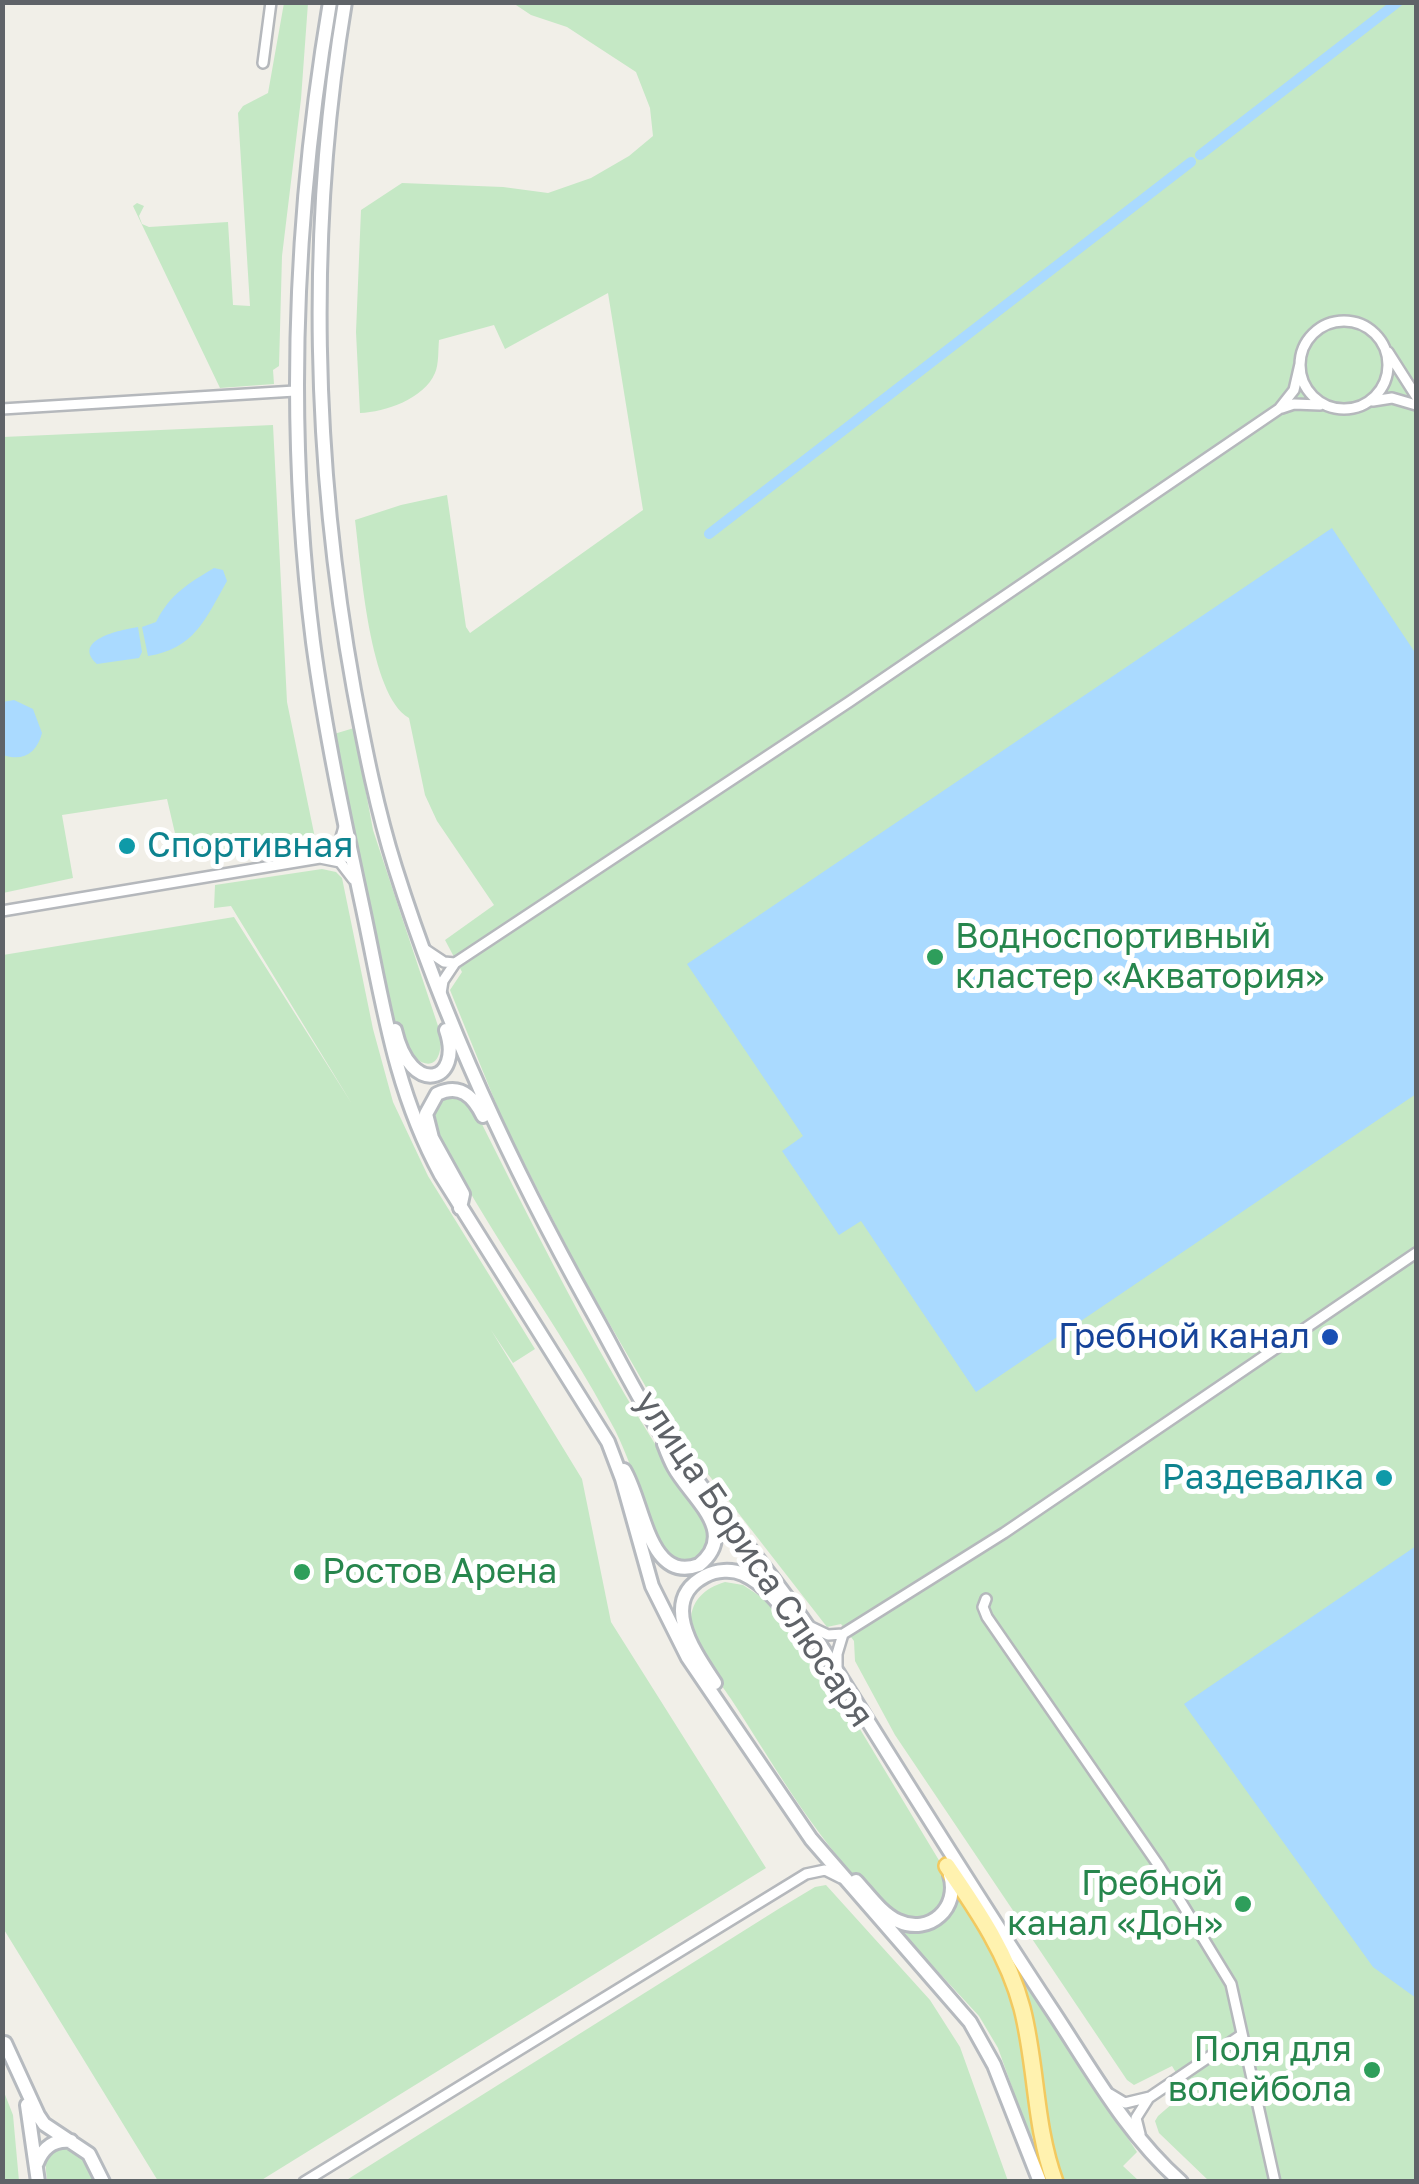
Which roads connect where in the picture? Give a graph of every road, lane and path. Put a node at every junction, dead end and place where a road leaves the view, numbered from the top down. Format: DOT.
graph roads {
  1 [pos="271,2"];
  2 [pos="330,2"];
  3 [pos="345,2"];
  4 [pos="263,63"];
  5 [pos="1380,340"];
  6 [pos="1300,364"];
  7 [pos="295,391"];
  8 [pos="1416,396"];
  9 [pos="1365,404"];
  10 [pos="1416,404"];
  11 [pos="1330,406"];
  12 [pos="2,409"];
  13 [pos="1280,409"];
  14 [pos="345,824"];
  15 [pos="320,858"];
  16 [pos="360,895"];
  17 [pos="2,911"];
  18 [pos="423,948"];
  19 [pos="454,963"];
  20 [pos="438,989"];
  21 [pos="380,992"];
  22 [pos="510,1159"];
  23 [pos="460,1208"];
  24 [pos="1416,1253"];
  25 [pos="655,1425"];
  26 [pos="608,1442"];
  27 [pos="986,1599"];
  28 [pos="806,1625"];
  29 [pos="843,1634"];
  30 [pos="822,1648"];
  31 [pos="837,1670"];
  32 [pos="730,1720"];
  33 [pos="920,1808"];
  34 [pos="947,1866"];
  35 [pos="839,1874"];
  36 [pos="1240,2036"];
  37 [pos="4,2040"];
  38 [pos="1105,2091"];
  39 [pos="1150,2097"];
  40 [pos="75,2142"];
  41 [pos="1144,2142"];
  42 [pos="36,2165"];
  43 [pos="38,2182"];
  44 [pos="103,2182"];
  45 [pos="304,2182"];
  46 [pos="1040,2182"];
  47 [pos="1055,2182"];
  48 [pos="1181,2182"];
  49 [pos="1275,2182"];
  1 -- 4 [label="street"];
  2 -- 7 [label="main road, улица Бориса Слюсаря"];
  3 -- 18 [label="main road, улица Бориса Слюсаря"];
  5 -- 6 [label="street"];
  5 -- 8 [label="street"];
  5 -- 9 [label="street"];
  6 -- 11 [label="street"];
  6 -- 13 [label="street"];
  7 -- 12 [label="street"];
  7 -- 14 [label="main road, улица Бориса Слюсаря"];
  9 -- 10 [label="street"];
  9 -- 11 [label="street"];
  11 -- 13 [label="street"];
  13 -- 19 [label="street"];
  14 -- 15 [label="street"];
  14 -- 16 [label="main road, улица Бориса Слюсаря"];
  15 -- 16 [label="street"];
  15 -- 17 [label="street"];
  16 -- 21 [label="main road, улица Бориса Слюсаря"];
  18 -- 19 [label="street"];
  18 -- 20 [label="main road, улица Бориса Слюсаря"];
  19 -- 20 [label="street"];
  20 -- 21 [label="main road"];
  20 -- 22 [label="main road, улица Бориса Слюсаря"];
  21 -- 23 [label="main road, улица Бориса Слюсаря"];
  22 -- 23 [label="main road"];
  22 -- 25 [label="main road, улица Бориса Слюсаря"];
  23 -- 26 [label="main road, улица Бориса Слюсаря"];
  24 -- 29 [label="street"];
  25 -- 26 [label="main road"];
  25 -- 28 [label="main road, улица Бориса Слюсаря"];
  26 -- 32 [label="main road, улица Бориса Слюсаря"];
  27 -- 36 [label="street"];
  28 -- 29 [label="street"];
  28 -- 30 [label="main road, улица Бориса Слюсаря"];
  29 -- 31 [label="street"];
  30 -- 31 [label="main road, улица Бориса Слюсаря"];
  30 -- 32 [label="main road"];
  31 -- 33 [label="main road, улица Бориса Слюсаря"];
  32 -- 35 [label="main road, улица Бориса Слюсаря"];
  33 -- 34 [label="main road"];
  33 -- 38 [label="main road, улица Бориса Слюсаря"];
  34 -- 35 [label="main road"];
  34 -- 47 [label="main road"];
  35 -- 45 [label="street"];
  35 -- 46 [label="main road, улица Бориса Слюсаря"];
  36 -- 39 [label="street"];
  36 -- 49 [label="street"];
  37 -- 40 [label="main road"];
  37 -- 42 [label="main road"];
  38 -- 39 [label="street"];
  38 -- 41 [label="main road, улица Бориса Слюсаря"];
  39 -- 41 [label="street"];
  40 -- 42 [label="main road"];
  40 -- 44 [label="main road"];
  41 -- 48 [label="main road, улица Бориса Слюсаря"];
  42 -- 43 [label="main road"];
}
